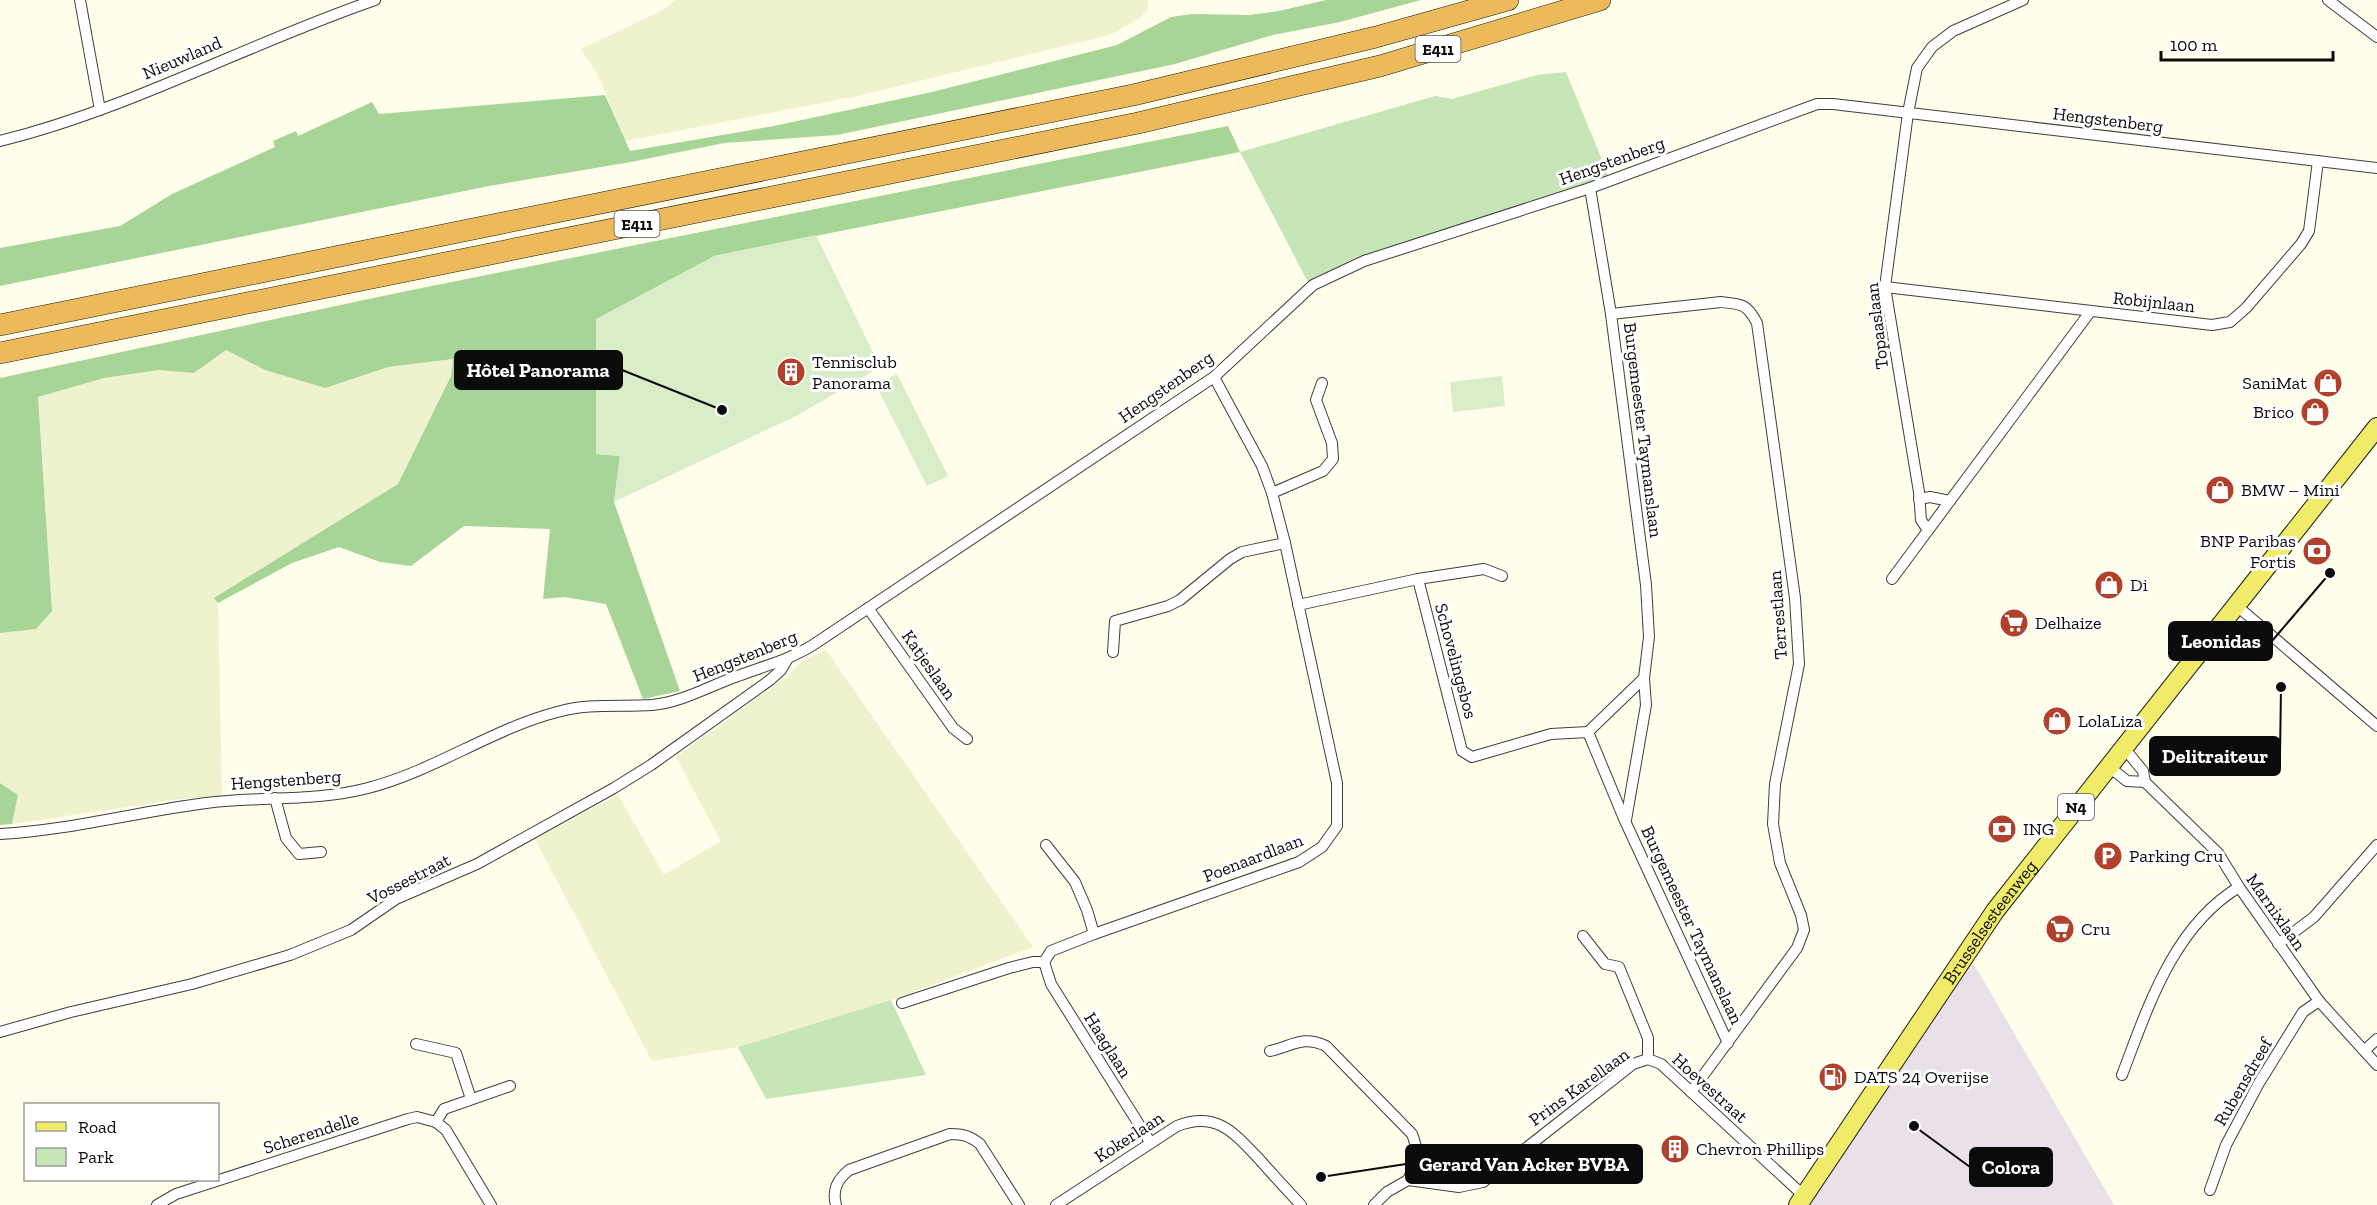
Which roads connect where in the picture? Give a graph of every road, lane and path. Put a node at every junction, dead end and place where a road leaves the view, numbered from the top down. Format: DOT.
graph roads {
  1 [pos="80,0"];
  2 [pos="375,0"];
  3 [pos="1509,0"];
  4 [pos="1600,0"];
  5 [pos="2023,0"];
  6 [pos="2328,0"];
  7 [pos="362,2"];
  8 [pos="2377,37"];
  9 [pos="100,110"];
  10 [pos="1908,113"];
  11 [pos="0,141"];
  12 [pos="2318,161"];
  13 [pos="2377,168"];
  14 [pos="1590,188"];
  15 [pos="1886,287"];
  16 [pos="2090,312"];
  17 [pos="1611,314"];
  18 [pos="0,325"];
  19 [pos="0,353"];
  20 [pos="1214,377"];
  21 [pos="1322,383"];
  22 [pos="2377,427"];
  23 [pos="1272,493"];
  24 [pos="1918,499"];
  25 [pos="1950,501"];
  26 [pos="1928,530"];
  27 [pos="1285,543"];
  28 [pos="1502,576"];
  29 [pos="1418,579"];
  30 [pos="1892,579"];
  31 [pos="1298,605"];
  32 [pos="2237,606"];
  33 [pos="868,608"];
  34 [pos="1113,652"];
  35 [pos="787,660"];
  36 [pos="1644,678"];
  37 [pos="2377,726"];
  38 [pos="1588,732"];
  39 [pos="967,739"];
  40 [pos="2124,748"];
  41 [pos="2109,766"];
  42 [pos="2145,782"];
  43 [pos="275,798"];
  44 [pos="1625,821"];
  45 [pos="0,834"];
  46 [pos="1046,845"];
  47 [pos="2377,845"];
  48 [pos="321,852"];
  49 [pos="2238,887"];
  50 [pos="1094,934"];
  51 [pos="1583,936"];
  52 [pos="2278,944"];
  53 [pos="1044,962"];
  54 [pos="2319,1001"];
  55 [pos="902,1003"];
  56 [pos="0,1032"];
  57 [pos="2377,1039"];
  58 [pos="1728,1042"];
  59 [pos="416,1044"];
  60 [pos="2365,1050"];
  61 [pos="1270,1051"];
  62 [pos="1648,1059"];
  63 [pos="2377,1065"];
  64 [pos="2122,1075"];
  65 [pos="510,1086"];
  66 [pos="1691,1092"];
  67 [pos="471,1100"];
  68 [pos="436,1122"];
  69 [pos="1150,1142"];
  70 [pos="219,1180"];
  71 [pos="1408,1180"];
  72 [pos="216,1181"];
  73 [pos="2210,1190"];
  74 [pos="1801,1200"];
  75 [pos="157,1205"];
  76 [pos="491,1205"];
  77 [pos="836,1205"];
  78 [pos="1019,1205"];
  79 [pos="1056,1205"];
  80 [pos="1301,1205"];
  81 [pos="1374,1205"];
  1 -- 9 [label="street"];
  2 -- 7 [label="street, Nieuwland"];
  3 -- 18 [label="highway, E411"];
  4 -- 19 [label="highway, E411"];
  5 -- 10 [label="street, Topaaslaan"];
  6 -- 8 [label="street"];
  7 -- 9 [label="street, Nieuwland"];
  9 -- 11 [label="street, Nieuwland"];
  10 -- 12 [label="street, Hengstenberg"];
  10 -- 14 [label="street, Hengstenberg"];
  10 -- 15 [label="street, Topaaslaan"];
  12 -- 13 [label="street, Hengstenberg"];
  12 -- 16 [label="street, Robijnlaan"];
  14 -- 17 [label="street, Burgemeester Taymanslaan"];
  14 -- 20 [label="street, Hengstenberg"];
  15 -- 16 [label="street, Robijnlaan"];
  15 -- 24 [label="street, Topaaslaan"];
  16 -- 25 [label="street"];
  17 -- 36 [label="street, Burgemeester Taymanslaan"];
  17 -- 58 [label="street, Terrestlaan"];
  20 -- 23 [label="street, Poenaardlaan"];
  20 -- 33 [label="street, Hengstenberg"];
  21 -- 23 [label="street"];
  22 -- 32 [label="main road, Brusselsesteenweg / N4"];
  23 -- 27 [label="street, Poenaardlaan"];
  24 -- 25 [label="street"];
  24 -- 26 [label="street, Topaaslaan"];
  25 -- 26 [label="street"];
  26 -- 30 [label="street"];
  27 -- 31 [label="street, Poenaardlaan"];
  27 -- 34 [label="street"];
  28 -- 29 [label="street, Schovelingsbos"];
  29 -- 31 [label="street, Schovelingsbos"];
  29 -- 38 [label="street, Schovelingsbos"];
  31 -- 50 [label="street, Poenaardlaan"];
  32 -- 37 [label="street"];
  32 -- 40 [label="main road, Brusselsesteenweg / N4"];
  33 -- 35 [label="street, Hengstenberg"];
  33 -- 39 [label="street, Katjeslaan"];
  35 -- 43 [label="street, Hengstenberg"];
  35 -- 56 [label="street, Vossestraat"];
  36 -- 38 [label="street"];
  36 -- 44 [label="street, Burgemeester Taymanslaan"];
  38 -- 44 [label="street, Burgemeester Taymanslaan"];
  40 -- 41 [label="main road, Brusselsesteenweg / N4"];
  40 -- 42 [label="street, Marnixlaan"];
  41 -- 42 [label="street, Marnixlaan"];
  41 -- 74 [label="main road, Brusselsesteenweg / N4"];
  42 -- 49 [label="street, Marnixlaan"];
  43 -- 45 [label="street, Hengstenberg"];
  43 -- 48 [label="street"];
  44 -- 58 [label="street, Burgemeester Taymanslaan"];
  46 -- 50 [label="street"];
  47 -- 52 [label="street"];
  49 -- 52 [label="street, Marnixlaan"];
  49 -- 64 [label="street"];
  50 -- 53 [label="street, Poenaardlaan"];
  51 -- 62 [label="street, Hoevestraat"];
  52 -- 54 [label="street, Marnixlaan"];
  53 -- 55 [label="street, Poenaardlaan"];
  53 -- 69 [label="street, Haaglaan"];
  54 -- 60 [label="street, Marnixlaan"];
  54 -- 73 [label="street, Rubensdreef"];
  57 -- 60 [label="street"];
  58 -- 66 [label="street, Terrestlaan"];
  59 -- 67 [label="street"];
  60 -- 63 [label="street, Marnixlaan"];
  61 -- 71 [label="street"];
  62 -- 66 [label="street, Hoevestraat"];
  62 -- 71 [label="street, Prins Karellaan"];
  65 -- 67 [label="street"];
  66 -- 74 [label="street, Hoevestraat"];
  67 -- 68 [label="street"];
  68 -- 70 [label="street, Scherendelle"];
  68 -- 76 [label="street"];
  69 -- 79 [label="street, Kokerlaan"];
  69 -- 80 [label="street, Kokerlaan"];
  71 -- 81 [label="street"];
  72 -- 75 [label="street, Scherendelle"];
  77 -- 78 [label="street"];
}
